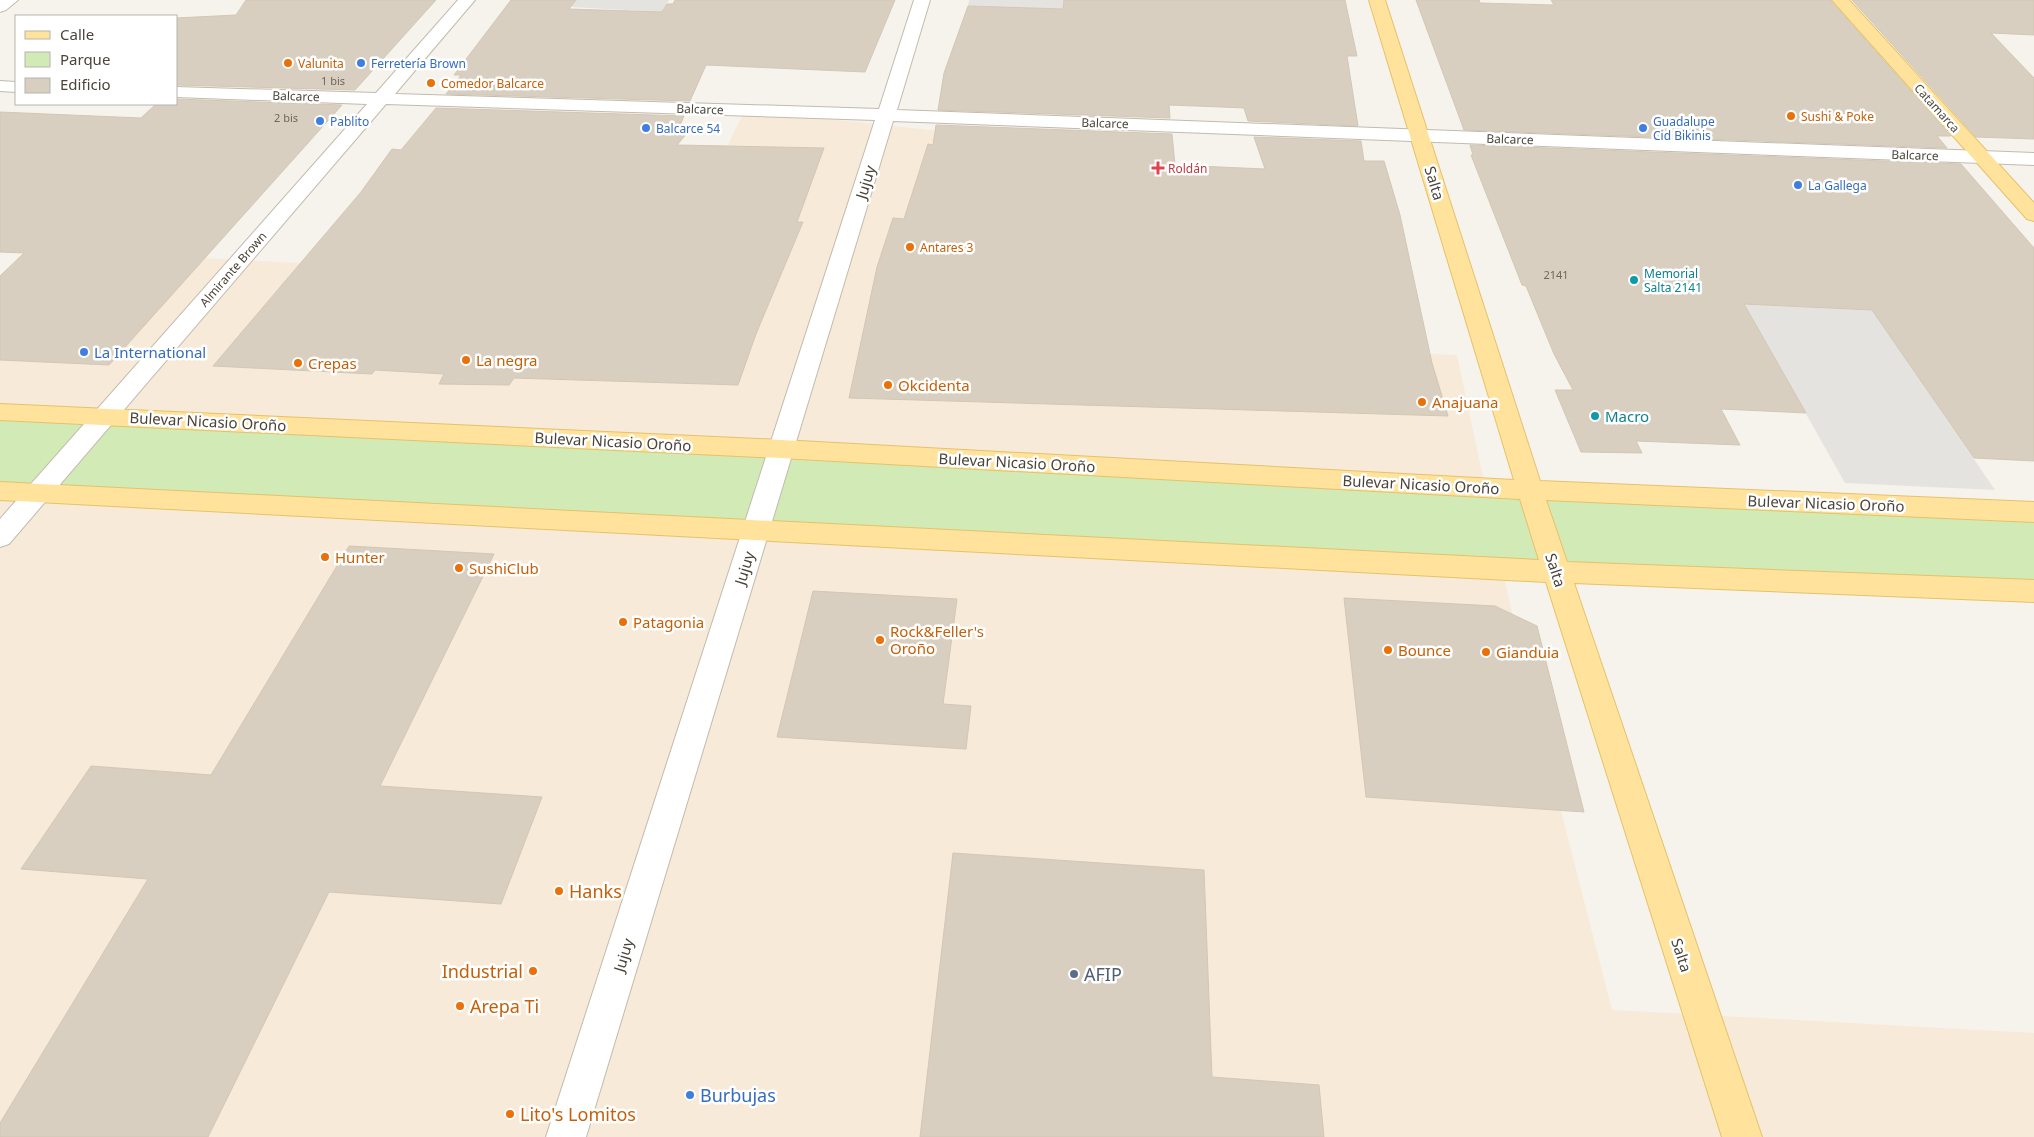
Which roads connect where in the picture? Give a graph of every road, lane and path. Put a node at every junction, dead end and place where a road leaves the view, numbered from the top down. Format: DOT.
graph roads {
  1 [pos="10,0"];
  2 [pos="467,0"];
  3 [pos="922,0"];
  4 [pos="1378,0"];
  5 [pos="1840,0"];
  6 [pos="0,7"];
  7 [pos="0,86"];
  8 [pos="15,87"];
  9 [pos="178,92"];
  10 [pos="381,99"];
  11 [pos="886,115"];
  12 [pos="1420,136"];
  13 [pos="1982,158"];
  14 [pos="2034,159"];
  15 [pos="2034,215"];
  16 [pos="0,412"];
  17 [pos="105,417"];
  18 [pos="781,449"];
  19 [pos="1530,490"];
  20 [pos="0,492"];
  21 [pos="38,493"];
  22 [pos="2034,512"];
  23 [pos="756,531"];
  24 [pos="0,538"];
  25 [pos="1557,572"];
  26 [pos="2034,591"];
  27 [pos="566,1137"];
  28 [pos="1742,1137"];
  1 -- 6 [label="street"];
  2 -- 10 [label="street, Almirante Brown"];
  3 -- 11 [label="street, Jujuy"];
  4 -- 12 [label="main road, Salta"];
  5 -- 13 [label="main road, Catamarca"];
  7 -- 8 [label="street"];
  9 -- 10 [label="street, Balcarce"];
  10 -- 11 [label="street, Balcarce"];
  10 -- 17 [label="street, Almirante Brown"];
  11 -- 12 [label="street, Balcarce"];
  11 -- 18 [label="street, Jujuy"];
  12 -- 13 [label="street, Balcarce"];
  12 -- 19 [label="main road, Salta"];
  13 -- 14 [label="street, Balcarce"];
  13 -- 15 [label="main road, Catamarca"];
  16 -- 17 [label="main road, Bulevar Nicasio Oroño"];
  17 -- 18 [label="main road, Bulevar Nicasio Oroño"];
  17 -- 21 [label="street, Almirante Brown"];
  18 -- 19 [label="main road, Bulevar Nicasio Oroño"];
  18 -- 23 [label="street, Jujuy"];
  19 -- 22 [label="main road, Bulevar Nicasio Oroño"];
  19 -- 25 [label="main road, Salta"];
  20 -- 21 [label="main road"];
  21 -- 23 [label="main road"];
  21 -- 24 [label="street, Almirante Brown"];
  23 -- 25 [label="main road"];
  23 -- 27 [label="street, Jujuy"];
  25 -- 26 [label="main road"];
  25 -- 28 [label="main road, Salta"];
}
